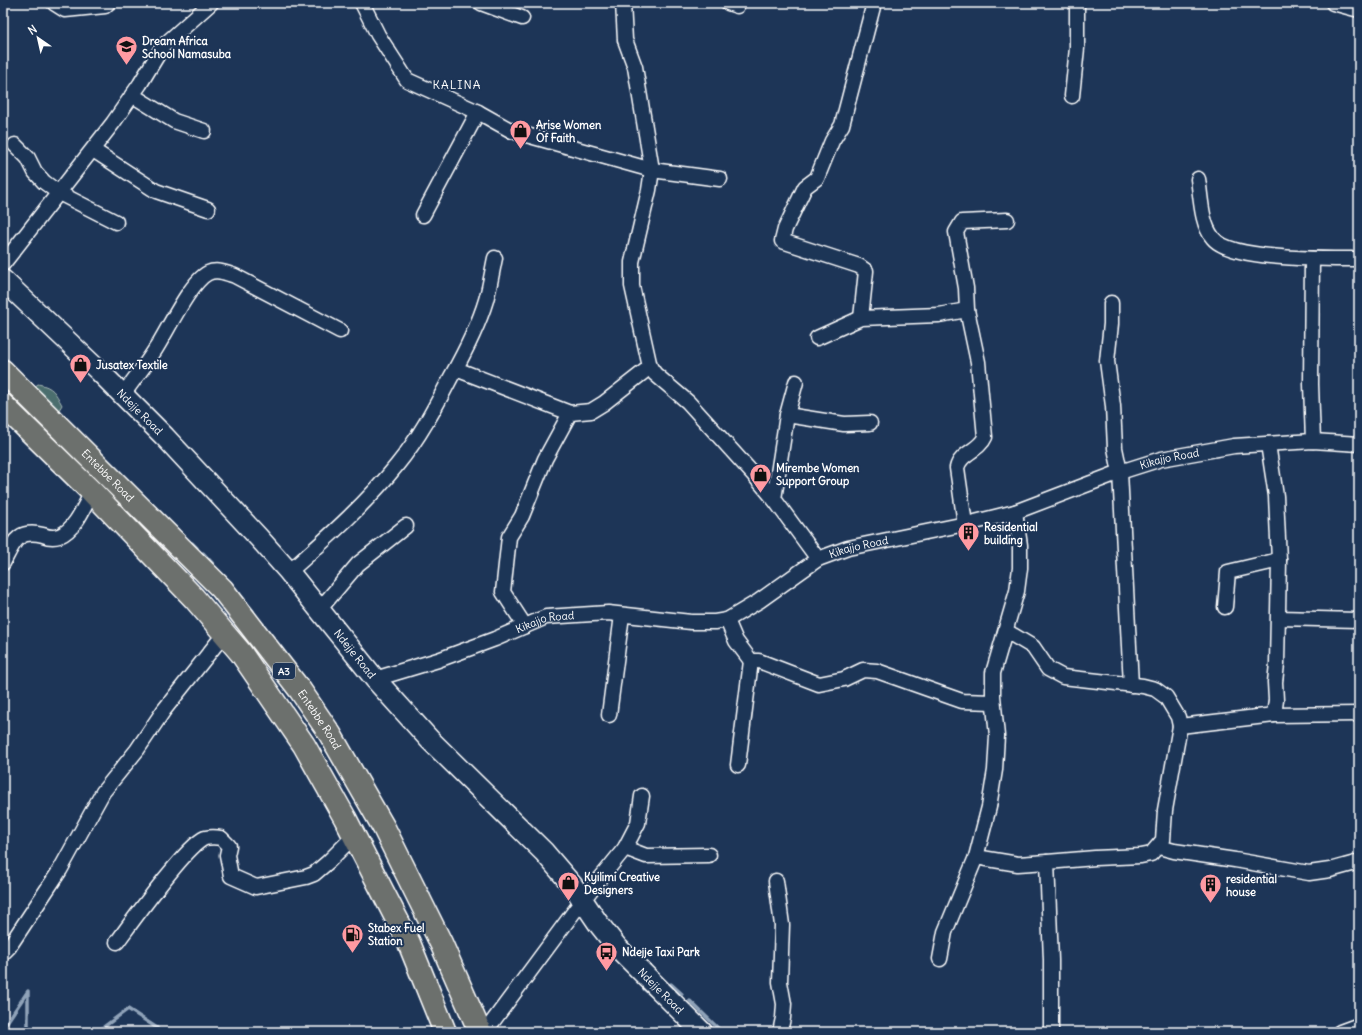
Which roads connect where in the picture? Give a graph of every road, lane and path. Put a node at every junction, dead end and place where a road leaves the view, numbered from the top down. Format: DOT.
graph roads {
  1 [pos="54,3"];
  2 [pos="108,3"];
  3 [pos="211,3"];
  4 [pos="362,3"];
  5 [pos="481,3"];
  6 [pos="623,3"];
  7 [pos="874,3"];
  8 [pos="1077,3"];
  9 [pos="1332,3"];
  10 [pos="1359,10"];
  11 [pos="522,18"];
  12 [pos="132,95"];
  13 [pos="1072,96"];
  14 [pos="478,112"];
  15 [pos="204,131"];
  16 [pos="15,145"];
  17 [pos="93,150"];
  18 [pos="652,170"];
  19 [pos="720,179"];
  20 [pos="1198,179"];
  21 [pos="59,193"];
  22 [pos="208,209"];
  23 [pos="423,215"];
  24 [pos="1008,220"];
  25 [pos="116,222"];
  26 [pos="495,258"];
  27 [pos="1312,259"];
  28 [pos="1359,259"];
  29 [pos="3,264"];
  30 [pos="3,280"];
  31 [pos="1112,303"];
  32 [pos="967,310"];
  33 [pos="861,318"];
  34 [pos="340,331"];
  35 [pos="817,338"];
  36 [pos="650,367"];
  37 [pos="456,369"];
  38 [pos="3,371"];
  39 [pos="796,382"];
  40 [pos="123,395"];
  41 [pos="3,405"];
  42 [pos="570,413"];
  43 [pos="787,415"];
  44 [pos="870,423"];
  45 [pos="1313,441"];
  46 [pos="1268,444"];
  47 [pos="1359,444"];
  48 [pos="1120,472"];
  49 [pos="92,492"];
  50 [pos="774,499"];
  51 [pos="1015,512"];
  52 [pos="965,524"];
  53 [pos="406,526"];
  54 [pos="818,560"];
  55 [pos="1279,560"];
  56 [pos="3,563"];
  57 [pos="289,572"];
  58 [pos="1225,607"];
  59 [pos="319,610"];
  60 [pos="622,615"];
  61 [pos="1279,618"];
  62 [pos="727,620"];
  63 [pos="1357,620"];
  64 [pos="525,626"];
  65 [pos="1006,631"];
  66 [pos="225,633"];
  67 [pos="751,661"];
  68 [pos="375,679"];
  69 [pos="1131,685"];
  70 [pos="993,702"];
  71 [pos="1359,714"];
  72 [pos="610,715"];
  73 [pos="1274,715"];
  74 [pos="1180,726"];
  75 [pos="738,765"];
  76 [pos="642,796"];
  77 [pos="351,830"];
  78 [pos="1159,847"];
  79 [pos="625,848"];
  80 [pos="709,854"];
  81 [pos="976,857"];
  82 [pos="1047,862"];
  83 [pos="1359,862"];
  84 [pos="776,881"];
  85 [pos="582,901"];
  86 [pos="117,942"];
  87 [pos="3,953"];
  88 [pos="940,958"];
  89 [pos="1359,1025"];
  90 [pos="445,1032"];
  91 [pos="480,1032"];
  92 [pos="485,1032"];
  93 [pos="702,1032"];
  94 [pos="780,1032"];
  95 [pos="1051,1032"];
  96 [pos="1340,1032"];
  1 -- 2 [label="street"];
  3 -- 12 [label="street"];
  4 -- 14 [label="street"];
  5 -- 11 [label="street"];
  6 -- 18 [label="street"];
  7 -- 33 [label="street"];
  8 -- 13 [label="street"];
  9 -- 10 [label="street"];
  12 -- 15 [label="street"];
  12 -- 17 [label="street"];
  14 -- 18 [label="street"];
  14 -- 23 [label="street"];
  16 -- 21 [label="street"];
  17 -- 21 [label="street"];
  17 -- 22 [label="street"];
  18 -- 19 [label="street"];
  18 -- 36 [label="street"];
  20 -- 27 [label="street"];
  21 -- 25 [label="street"];
  21 -- 29 [label="street"];
  24 -- 32 [label="street"];
  26 -- 37 [label="street"];
  27 -- 28 [label="street"];
  27 -- 45 [label="street"];
  30 -- 40 [label="street, Ndejje Road"];
  31 -- 48 [label="street"];
  32 -- 33 [label="street"];
  32 -- 52 [label="street"];
  33 -- 35 [label="street"];
  34 -- 40 [label="street"];
  36 -- 42 [label="street"];
  36 -- 50 [label="street"];
  37 -- 42 [label="street"];
  37 -- 57 [label="street"];
  38 -- 91 [label="main road, Entebbe Road / A3"];
  39 -- 43 [label="street"];
  40 -- 57 [label="street, Ndejje Road"];
  41 -- 49 [label="main road, A3"];
  42 -- 64 [label="street"];
  43 -- 44 [label="street"];
  43 -- 50 [label="street"];
  45 -- 46 [label="street, Kikajjo Road"];
  45 -- 47 [label="street, Kikajjo Road"];
  46 -- 48 [label="street, Kikajjo Road"];
  46 -- 55 [label="street"];
  48 -- 51 [label="street, Kikajjo Road"];
  48 -- 69 [label="street"];
  49 -- 56 [label="street"];
  49 -- 66 [label="main road, A3"];
  50 -- 54 [label="street"];
  51 -- 52 [label="street, Kikajjo Road"];
  51 -- 65 [label="street"];
  52 -- 54 [label="street, Kikajjo Road"];
  53 -- 59 [label="street"];
  54 -- 62 [label="street, Kikajjo Road"];
  55 -- 58 [label="street"];
  55 -- 61 [label="street"];
  57 -- 59 [label="street, Ndejje Road"];
  59 -- 68 [label="street, Ndejje Road"];
  60 -- 62 [label="street, Kikajjo Road"];
  60 -- 64 [label="street, Kikajjo Road"];
  60 -- 72 [label="street"];
  61 -- 63 [label="street"];
  61 -- 73 [label="street"];
  62 -- 67 [label="street"];
  64 -- 68 [label="street, Kikajjo Road"];
  65 -- 69 [label="street"];
  65 -- 70 [label="street"];
  66 -- 77 [label="main road, A3"];
  66 -- 87 [label="street"];
  67 -- 70 [label="street"];
  67 -- 75 [label="street"];
  68 -- 85 [label="street, Ndejje Road"];
  69 -- 74 [label="street"];
  70 -- 81 [label="street"];
  71 -- 73 [label="street"];
  73 -- 74 [label="street"];
  74 -- 78 [label="street"];
  76 -- 79 [label="street"];
  77 -- 86 [label="street"];
  77 -- 90 [label="main road, A3"];
  78 -- 82 [label="street"];
  78 -- 83 [label="street"];
  79 -- 80 [label="street"];
  79 -- 85 [label="street"];
  81 -- 82 [label="street"];
  81 -- 88 [label="street"];
  82 -- 95 [label="street"];
  84 -- 94 [label="street"];
  85 -- 92 [label="street"];
  85 -- 93 [label="street, Ndejje Road"];
  89 -- 96 [label="street"];
}
